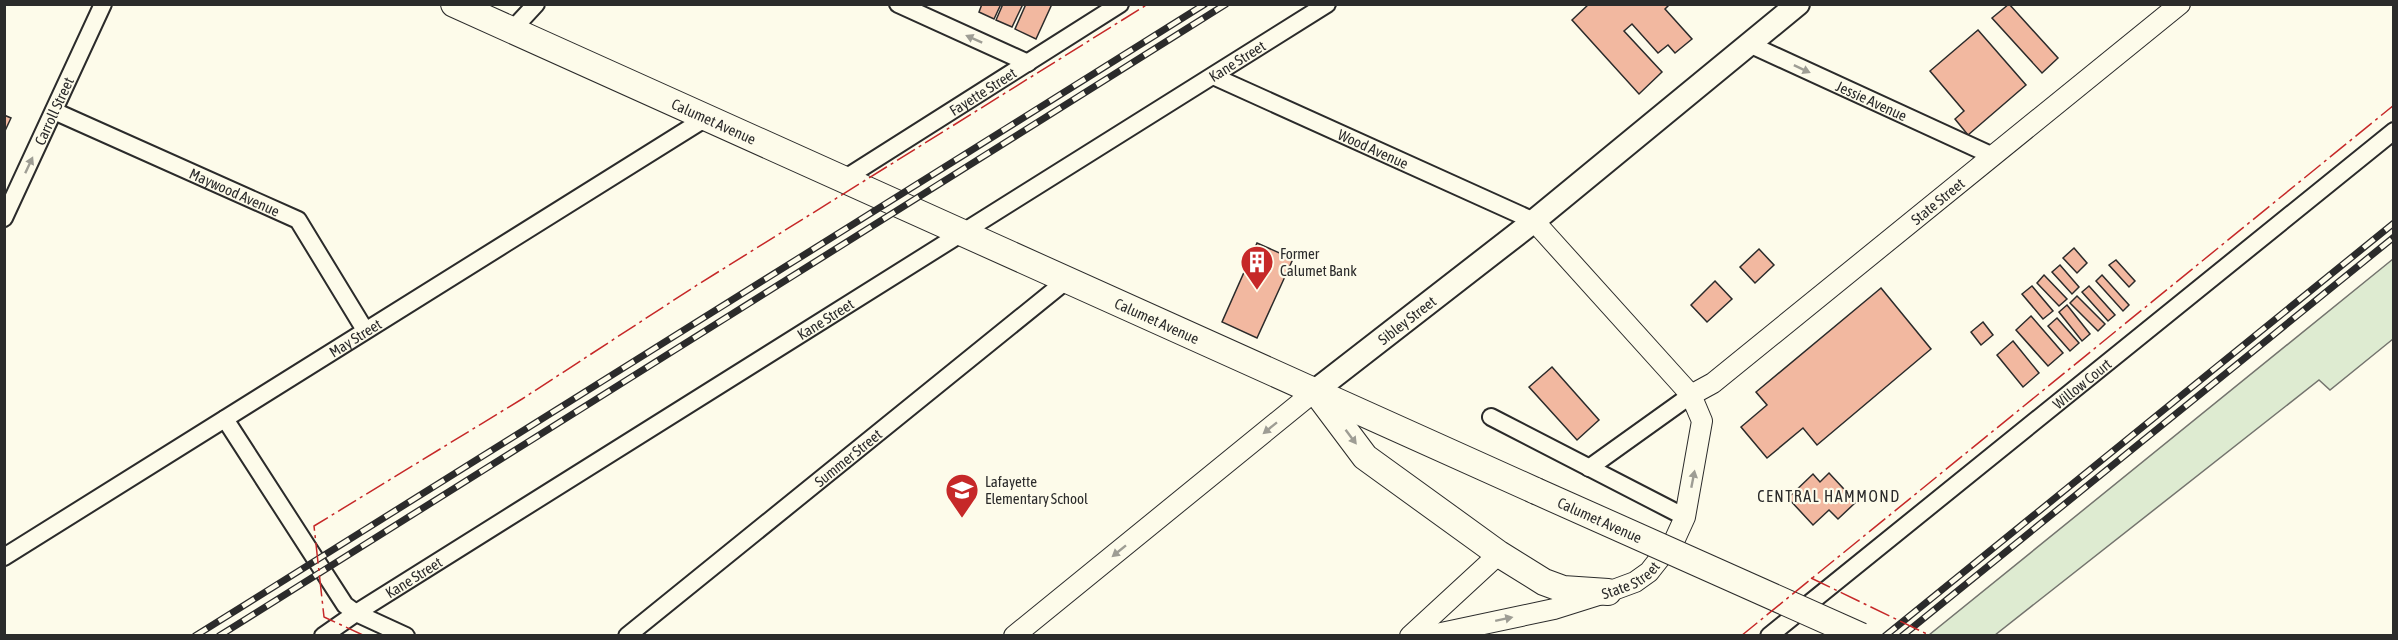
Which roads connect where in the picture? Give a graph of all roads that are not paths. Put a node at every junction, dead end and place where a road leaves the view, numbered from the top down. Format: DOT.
graph roads {
  1 [pos="103,4"];
  2 [pos="454,4"];
  3 [pos="536,4"];
  4 [pos="898,4"];
  5 [pos="1120,4"];
  6 [pos="1327,4"];
  7 [pos="1798,4"];
  8 [pos="2180,4"];
  9 [pos="512,30"];
  10 [pos="1749,44"];
  11 [pos="1028,63"];
  12 [pos="1213,76"];
  13 [pos="54,111"];
  14 [pos="706,118"];
  15 [pos="2394,131"];
  16 [pos="1993,156"];
  17 [pos="844,179"];
  18 [pos="4,218"];
  19 [pos="1534,221"];
  20 [pos="962,232"];
  21 [pos="1067,280"];
  22 [pos="365,330"];
  23 [pos="1315,391"];
  24 [pos="1690,395"];
  25 [pos="1491,417"];
  26 [pos="225,419"];
  27 [pos="1589,468"];
  28 [pos="1685,517"];
  29 [pos="1499,554"];
  30 [pos="4,557"];
  31 [pos="1608,592"];
  32 [pos="356,613"];
  33 [pos="323,636"];
  34 [pos="406,636"];
  35 [pos="627,636"];
  36 [pos="1014,636"];
  37 [pos="1410,636"];
  38 [pos="1427,636"];
  39 [pos="1768,636"];
  40 [pos="1861,636"];
  1 -- 13 [label="street, Carroll Street"];
  2 -- 9 [label="main road, Calumet Avenue"];
  3 -- 9 [label="street"];
  11 -- 4 [label="street, one-way"];
  5 -- 11 [label="street, Fayette Street"];
  6 -- 12 [label="street, Kane Street"];
  7 -- 10 [label="main road, Sibley Street"];
  8 -- 16 [label="street, State Street"];
  9 -- 14 [label="main road, Calumet Avenue"];
  10 -- 16 [label="street, Jessie Avenue, one-way"];
  10 -- 19 [label="main road, Sibley Street"];
  11 -- 17 [label="street, Fayette Street"];
  12 -- 19 [label="street, Wood Avenue"];
  12 -- 20 [label="street, Kane Street"];
  18 -- 13 [label="street, Carroll Street, one-way"];
  13 -- 22 [label="street, Maywood Avenue"];
  14 -- 17 [label="main road, Calumet Avenue"];
  14 -- 22 [label="street, May Street"];
  15 -- 39 [label="street, Willow Court"];
  16 -- 24 [label="street, State Street"];
  17 -- 20 [label="main road, Calumet Avenue"];
  19 -- 23 [label="main road, Sibley Street"];
  19 -- 24 [label="street"];
  20 -- 21 [label="main road, Calumet Avenue"];
  20 -- 32 [label="street, Kane Street"];
  21 -- 23 [label="main road, Calumet Avenue"];
  21 -- 35 [label="street, Summer Street"];
  22 -- 26 [label="street, May Street"];
  23 -- 29 [label="main road, one-way"];
  23 -- 36 [label="street, Sibley Street, one-way"];
  23 -- 40 [label="main road, Calumet Avenue, bridge"];
  24 -- 27 [label="street, State Street"];
  28 -- 24 [label="street, State Street, one-way"];
  25 -- 27 [label="street"];
  26 -- 30 [label="street, May Street"];
  26 -- 32 [label="street"];
  27 -- 28 [label="street"];
  28 -- 31 [label="street, State Street"];
  29 -- 31 [label="main road"];
  29 -- 37 [label="street"];
  38 -- 31 [label="street, State Street, one-way"];
  32 -- 33 [label="street, Kane Street"];
  32 -- 34 [label="street"];
}
